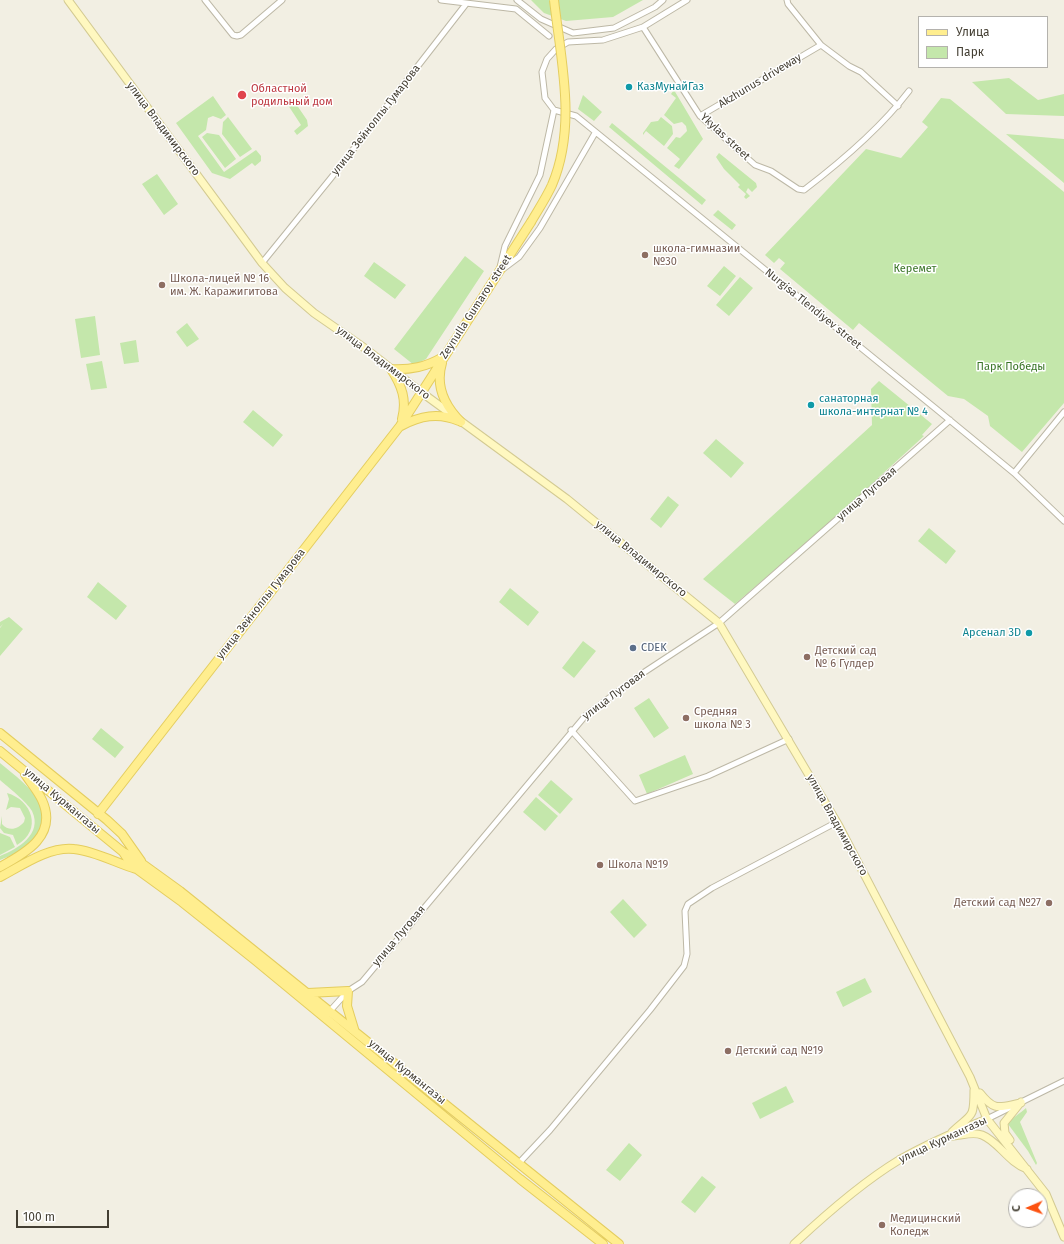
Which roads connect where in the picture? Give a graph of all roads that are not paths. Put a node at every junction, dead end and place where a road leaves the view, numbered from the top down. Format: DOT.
graph roads {
  1 [pos="68,0"];
  2 [pos="205,0"];
  3 [pos="282,0"];
  4 [pos="441,0"];
  5 [pos="517,0"];
  6 [pos="554,0"];
  7 [pos="663,0"];
  8 [pos="687,0"];
  9 [pos="787,0"];
  10 [pos="466,4"];
  11 [pos="643,27"];
  12 [pos="549,36"];
  13 [pos="820,45"];
  14 [pos="909,91"];
  15 [pos="898,106"];
  16 [pos="554,110"];
  17 [pos="700,116"];
  18 [pos="595,133"];
  19 [pos="262,263"];
  20 [pos="499,272"];
  21 [pos="444,357"];
  22 [pos="391,370"];
  23 [pos="421,392"];
  24 [pos="1064,412"];
  25 [pos="950,420"];
  26 [pos="461,422"];
  27 [pos="400,426"];
  28 [pos="1014,473"];
  29 [pos="1064,521"];
  30 [pos="719,623"];
  31 [pos="571,730"];
  32 [pos="0,733"];
  33 [pos="789,739"];
  34 [pos="0,751"];
  35 [pos="20,767"];
  36 [pos="98,814"];
  37 [pos="837,822"];
  38 [pos="0,867"];
  39 [pos="141,867"];
  40 [pos="0,877"];
  41 [pos="277,974"];
  42 [pos="308,992"];
  43 [pos="348,992"];
  44 [pos="330,1010"];
  45 [pos="323,1017"];
  46 [pos="354,1029"];
  47 [pos="1064,1081"];
  48 [pos="974,1086"];
  49 [pos="1021,1102"];
  50 [pos="988,1119"];
  51 [pos="947,1136"];
  52 [pos="519,1163"];
  53 [pos="1028,1169"];
  54 [pos="1064,1238"];
  55 [pos="603,1244"];
  56 [pos="619,1244"];
  57 [pos="794,1244"];
  1 -- 19 [label="street, улица Владимирского"];
  2 -- 3 [label="street"];
  4 -- 10 [label="street"];
  5 -- 7 [label="street"];
  6 -- 20 [label="main road, Zeynulla Gumarov street, bridge"];
  8 -- 11 [label="street"];
  9 -- 13 [label="street"];
  10 -- 12 [label="street"];
  10 -- 19 [label="street, улица Зейноллы Гумарова"];
  11 -- 16 [label="street"];
  11 -- 17 [label="street, Ykylas street"];
  13 -- 15 [label="street"];
  13 -- 17 [label="street, Akzhunus driveway"];
  14 -- 15 [label="street"];
  15 -- 17 [label="street, Ykylas street"];
  16 -- 18 [label="street, Nurgisa Tlendiyev street"];
  16 -- 20 [label="street"];
  18 -- 20 [label="street"];
  18 -- 25 [label="street, Nurgisa Tlendiyev street"];
  19 -- 22 [label="street, улица Владимирского"];
  20 -- 21 [label="main road, Zeynulla Gumarov street"];
  21 -- 22 [label="main road"];
  21 -- 23 [label="main road, Zeynulla Gumarov street"];
  21 -- 26 [label="main road"];
  22 -- 23 [label="street, улица Владимирского"];
  22 -- 27 [label="main road"];
  23 -- 26 [label="street, улица Владимирского"];
  23 -- 27 [label="main road, улица Зейноллы Гумарова"];
  24 -- 28 [label="street"];
  25 -- 28 [label="street, Nurgisa Tlendiyev street"];
  25 -- 30 [label="street, улица Луговая"];
  26 -- 27 [label="main road"];
  26 -- 30 [label="street, улица Владимирского"];
  27 -- 36 [label="main road, улица Зейноллы Гумарова"];
  28 -- 29 [label="street, Nurgisa Tlendiyev street"];
  30 -- 31 [label="street, улица Луговая"];
  30 -- 33 [label="street, улица Владимирского"];
  31 -- 33 [label="street"];
  31 -- 43 [label="street, улица Луговая"];
  32 -- 36 [label="main road"];
  33 -- 37 [label="street, улица Владимирского"];
  34 -- 35 [label="main road, улица Курмангазы"];
  35 -- 38 [label="main road"];
  35 -- 39 [label="main road, улица Курмангазы"];
  36 -- 39 [label="main road"];
  37 -- 48 [label="street, улица Владимирского"];
  37 -- 52 [label="street"];
  39 -- 40 [label="main road"];
  39 -- 41 [label="main road, улица Курмангазы"];
  41 -- 42 [label="main road, улица Курмангазы"];
  41 -- 45 [label="main road, улица Курмангазы"];
  42 -- 43 [label="main road"];
  42 -- 44 [label="main road, улица Курмангазы"];
  43 -- 44 [label="street, улица Луговая"];
  43 -- 46 [label="main road"];
  44 -- 45 [label="street, улица Луговая"];
  44 -- 46 [label="main road, улица Курмангазы"];
  45 -- 55 [label="main road, улица Курмангазы"];
  46 -- 52 [label="main road, улица Курмангазы"];
  47 -- 49 [label="street, улица Курмангазы"];
  48 -- 49 [label="street"];
  48 -- 50 [label="street, улица Владимирского"];
  48 -- 51 [label="street"];
  49 -- 50 [label="street, улица Курмангазы"];
  49 -- 53 [label="street"];
  50 -- 51 [label="street, улица Курмангазы"];
  50 -- 53 [label="street, улица Владимирского"];
  51 -- 53 [label="street"];
  51 -- 57 [label="street, улица Курмангазы"];
  52 -- 56 [label="main road, улица Курмангазы"];
  53 -- 54 [label="street, улица Владимирского"];
}
